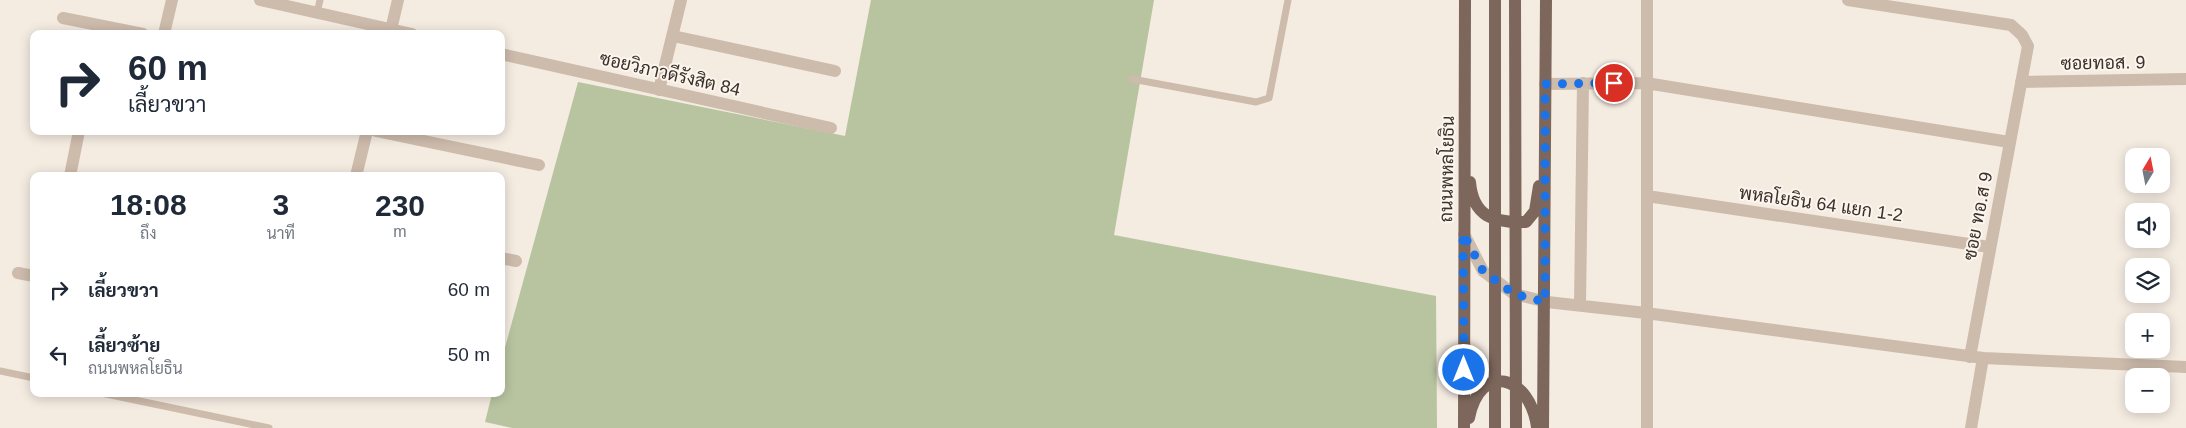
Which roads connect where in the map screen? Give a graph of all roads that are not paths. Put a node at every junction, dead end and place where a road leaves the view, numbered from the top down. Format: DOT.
graph roads {
  1 [pos="172,0"];
  2 [pos="260,0"];
  3 [pos="398,0"];
  4 [pos="681,0"];
  5 [pos="1288,0"];
  6 [pos="1465,0"];
  7 [pos="1495,0"];
  8 [pos="1515,0"];
  9 [pos="1546,0"];
  10 [pos="1647,0"];
  11 [pos="1848,0"];
  12 [pos="319,6"];
  13 [pos="64,18"];
  14 [pos="124,30"];
  15 [pos="165,30"];
  16 [pos="388,30"];
  17 [pos="391,30"];
  18 [pos="673,36"];
  19 [pos="505,55"];
  20 [pos="835,71"];
  21 [pos="1132,79"];
  22 [pos="2186,79"];
  23 [pos="2021,82"];
  24 [pos="1583,83"];
  25 [pos="1545,84"];
  26 [pos="1646,84"];
  27 [pos="659,90"];
  28 [pos="831,128"];
  29 [pos="1465,132"];
  30 [pos="78,135"];
  31 [pos="366,135"];
  32 [pos="395,135"];
  33 [pos="1545,138"];
  34 [pos="2010,142"];
  35 [pos="539,165"];
  36 [pos="71,172"];
  37 [pos="357,172"];
  38 [pos="1647,196"];
  39 [pos="1463,233"];
  40 [pos="1990,247"];
  41 [pos="505,259"];
  42 [pos="516,261"];
  43 [pos="18,273"];
  44 [pos="30,275"];
  45 [pos="1546,302"];
  46 [pos="1580,305"];
  47 [pos="1646,313"];
  48 [pos="1976,358"];
  49 [pos="2186,367"];
  50 [pos="0,371"];
  51 [pos="30,377"];
  52 [pos="120,397"];
  53 [pos="269,428"];
  54 [pos="1464,428"];
  55 [pos="1468,428"];
  56 [pos="1495,428"];
  57 [pos="1516,428"];
  58 [pos="1537,428"];
  59 [pos="1543,428"];
  60 [pos="1650,428"];
  61 [pos="1971,428"];
  1 -- 15 [label="street"];
  2 -- 12 [label="street"];
  3 -- 17 [label="street"];
  4 -- 18 [label="street"];
  5 -- 21 [label="lane"];
  6 -- 29 [label="main road, ถนนพหลโยธิน"];
  7 -- 56 [label="main road, bridge"];
  8 -- 57 [label="main road, bridge"];
  9 -- 25 [label="main road"];
  10 -- 26 [label="street"];
  11 -- 23 [label="street, ซอย ทอ.ส 9"];
  12 -- 16 [label="street"];
  13 -- 14 [label="street"];
  18 -- 20 [label="street"];
  18 -- 27 [label="street"];
  19 -- 27 [label="street, ซอยวิภาวดีรังสิต 84"];
  22 -- 23 [label="street, ซอยทอส. 9"];
  23 -- 34 [label="street, ซอย ทอ.ส 9"];
  24 -- 25 [label="street"];
  24 -- 26 [label="street"];
  24 -- 46 [label="street"];
  25 -- 33 [label="main road"];
  26 -- 34 [label="street"];
  26 -- 38 [label="street"];
  27 -- 28 [label="street, ซอยวิภาวดีรังสิต 84"];
  29 -- 33 [label="main road"];
  29 -- 39 [label="main road, ถนนพหลโยธิน"];
  30 -- 36 [label="street"];
  31 -- 37 [label="street"];
  32 -- 35 [label="street"];
  33 -- 45 [label="main road"];
  34 -- 40 [label="street, ซอย ทอ.ส 9"];
  38 -- 40 [label="street, พหลโยธิน 64 แยก 1-2"];
  38 -- 47 [label="street"];
  39 -- 45 [label="street"];
  39 -- 54 [label="main road, ถนนพหลโยธิน"];
  40 -- 48 [label="street, ซอย ทอ.ส 9"];
  41 -- 42 [label="street"];
  43 -- 44 [label="street"];
  45 -- 46 [label="street"];
  45 -- 59 [label="main road"];
  46 -- 47 [label="street"];
  47 -- 48 [label="street"];
  47 -- 60 [label="street"];
  48 -- 49 [label="street"];
  48 -- 61 [label="street, ซอย ทอ.ส 9"];
  50 -- 51 [label="lane"];
  52 -- 53 [label="lane"];
  55 -- 58 [label="main road"];
}
